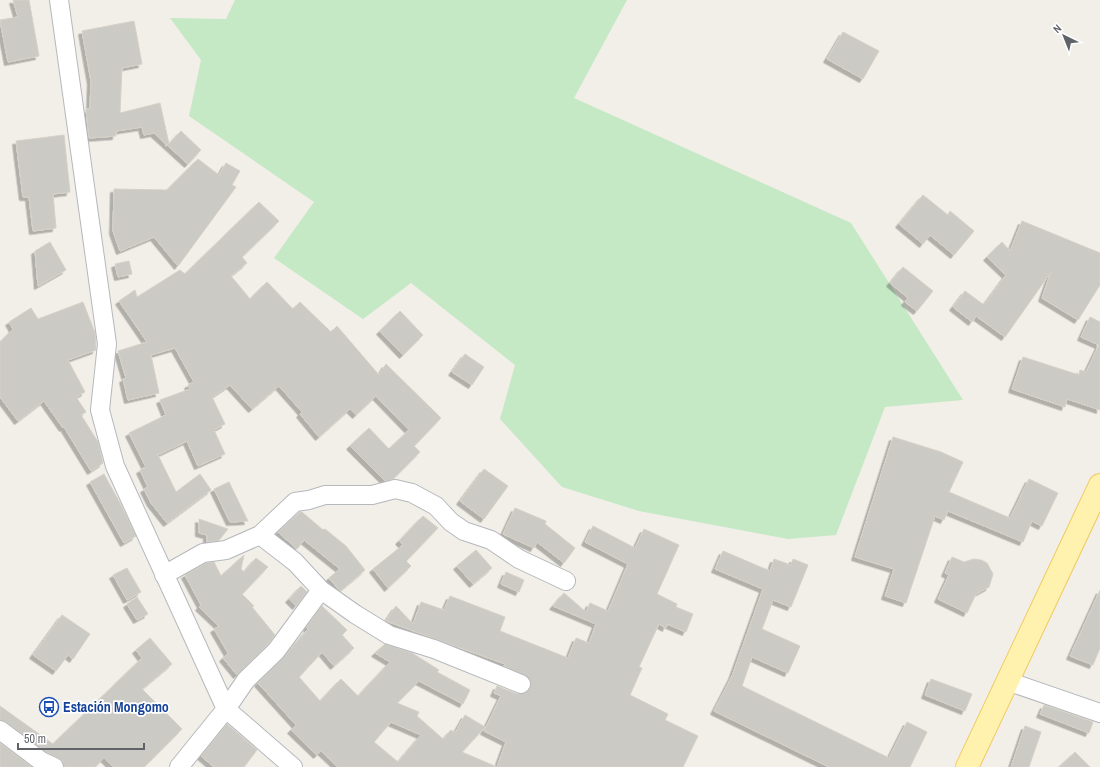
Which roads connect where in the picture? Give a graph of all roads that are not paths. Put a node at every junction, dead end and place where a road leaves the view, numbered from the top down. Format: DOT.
graph roads {
  1 [pos="59,0"];
  2 [pos="1100,485"];
  3 [pos="260,535"];
  4 [pos="164,575"];
  5 [pos="566,581"];
  6 [pos="322,590"];
  7 [pos="1007,681"];
  8 [pos="521,684"];
  9 [pos="226,709"];
  10 [pos="1100,713"];
  11 [pos="0,730"];
  12 [pos="54,767"];
  13 [pos="179,767"];
  14 [pos="293,767"];
  15 [pos="967,767"];
  1 -- 4 [label="street"];
  2 -- 7 [label="main road"];
  3 -- 4 [label="street"];
  3 -- 5 [label="street"];
  3 -- 6 [label="street"];
  4 -- 9 [label="street"];
  6 -- 8 [label="street"];
  6 -- 9 [label="street"];
  7 -- 10 [label="street"];
  7 -- 15 [label="main road"];
  9 -- 13 [label="street"];
  9 -- 14 [label="street"];
  11 -- 12 [label="street"];
}
